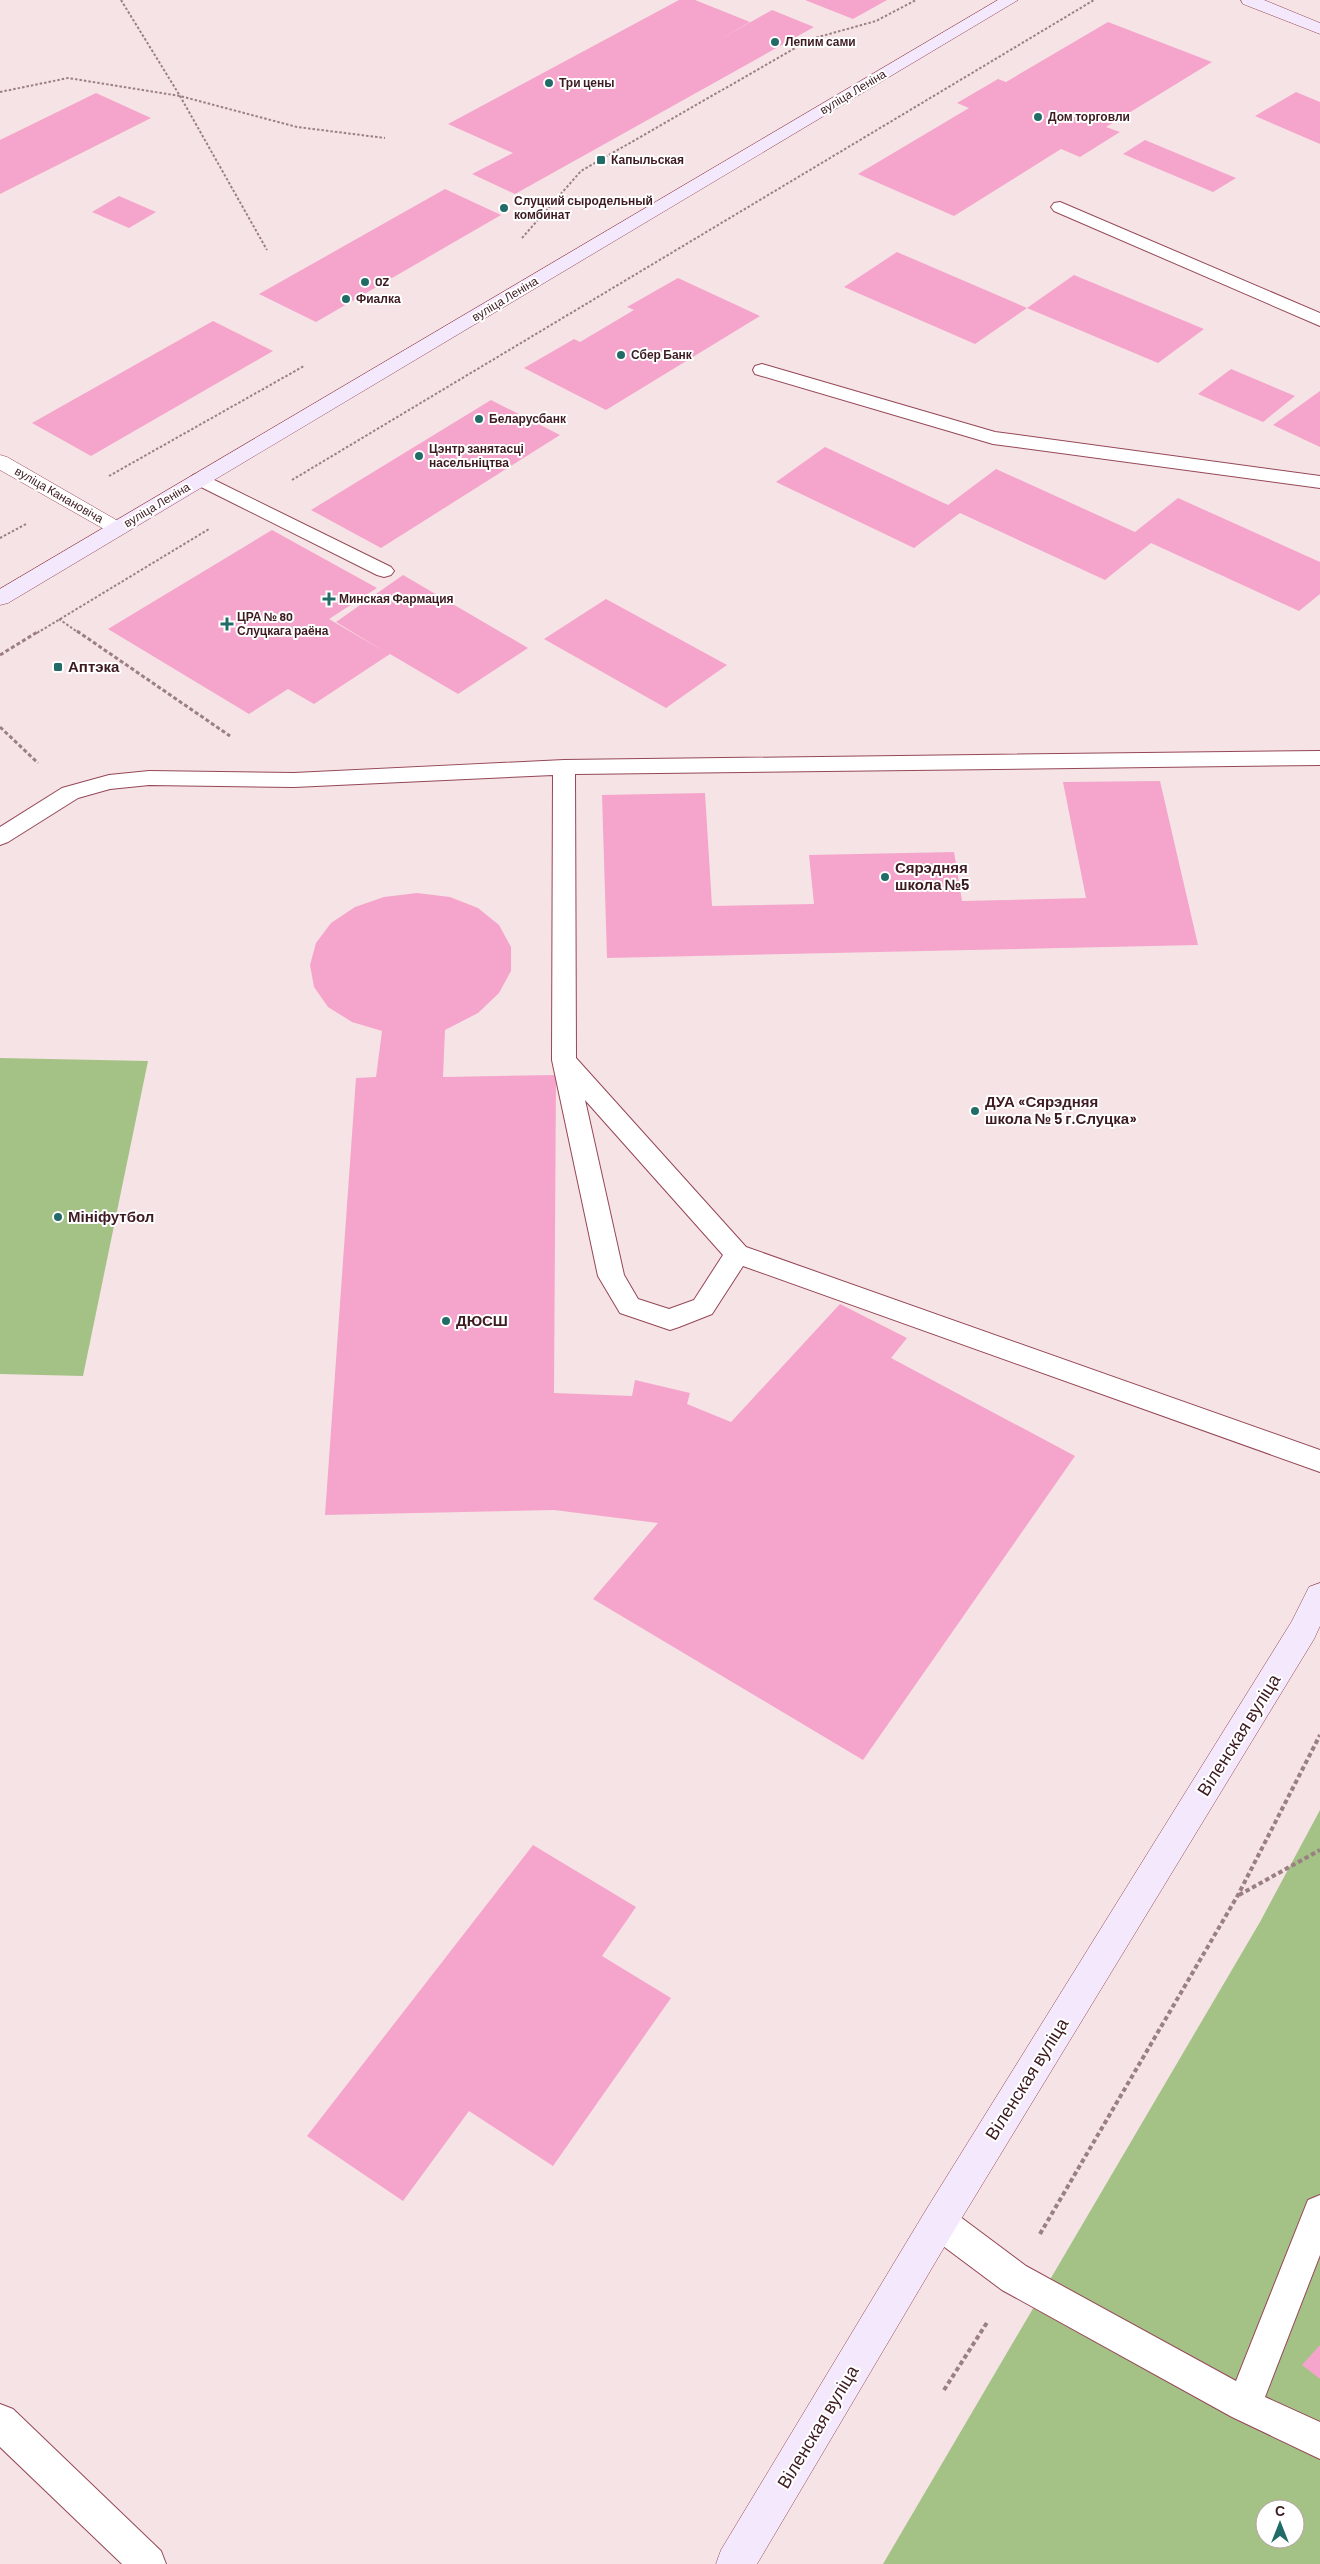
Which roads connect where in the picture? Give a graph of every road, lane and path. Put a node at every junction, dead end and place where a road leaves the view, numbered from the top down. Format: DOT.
graph roads {
  1 [pos="121,0"];
  2 [pos="916,0"];
  3 [pos="1010,0"];
  4 [pos="1094,0"];
  5 [pos="1249,0"];
  6 [pos="1320,29"];
  7 [pos="0,92"];
  8 [pos="180,96"];
  9 [pos="385,138"];
  10 [pos="1060,207"];
  11 [pos="522,239"];
  12 [pos="267,250"];
  13 [pos="1320,320"];
  14 [pos="309,363"];
  15 [pos="762,370"];
  16 [pos="0,461"];
  17 [pos="200,479"];
  18 [pos="1320,482"];
  19 [pos="67,500"];
  20 [pos="251,505"];
  21 [pos="118,529"];
  22 [pos="384,571"];
  23 [pos="0,598"];
  24 [pos="59,620"];
  25 [pos="0,655"];
  26 [pos="0,727"];
  27 [pos="1320,758"];
  28 [pos="564,767"];
  29 [pos="294,780"];
  30 [pos="70,793"];
  31 [pos="0,837"];
  32 [pos="564,1060"];
  33 [pos="737,1254"];
  34 [pos="1320,1461"];
  35 [pos="1320,1596"];
  36 [pos="1320,1735"];
  37 [pos="1320,1850"];
  38 [pos="1238,1895"];
  39 [pos="1320,2212"];
  40 [pos="939,2222"];
  41 [pos="1014,2278"];
  42 [pos="944,2390"];
  43 [pos="1244,2405"];
  44 [pos="0,2422"];
  45 [pos="1320,2442"];
  46 [pos="148,2564"];
  47 [pos="735,2564"];
  1 -- 8 [label="path"];
  2 -- 11 [label="path"];
  3 -- 17 [label="main road, вуліца Леніна"];
  4 -- 20 [label="path"];
  5 -- 6 [label="main road"];
  7 -- 8 [label="path"];
  8 -- 9 [label="path"];
  8 -- 12 [label="path"];
  10 -- 13 [label="lane"];
  14 -- 19 [label="path"];
  15 -- 18 [label="lane"];
  16 -- 19 [label="street, вуліца Канановіча"];
  17 -- 20 [label="lane"];
  17 -- 21 [label="main road, вуліца Леніна"];
  19 -- 21 [label="street, вуліца Канановіча"];
  20 -- 22 [label="lane"];
  20 -- 24 [label="path"];
  21 -- 23 [label="main road, вуліца Леніна"];
  24 -- 25 [label="path"];
  24 -- 29 [label="path"];
  26 -- 30 [label="path"];
  27 -- 28 [label="lane"];
  28 -- 29 [label="lane"];
  28 -- 32 [label="lane"];
  29 -- 30 [label="lane"];
  30 -- 31 [label="lane"];
  32 -- 33 [label="lane"];
  32 -- 33 [label="lane"];
  33 -- 34 [label="lane"];
  35 -- 40 [label="main road, Віленская вуліца"];
  36 -- 38 [label="path"];
  37 -- 38 [label="path"];
  38 -- 41 [label="path"];
  39 -- 43 [label="lane"];
  40 -- 41 [label="lane"];
  40 -- 47 [label="main road, Віленская вуліца"];
  41 -- 42 [label="path"];
  41 -- 43 [label="lane"];
  43 -- 45 [label="lane"];
  44 -- 46 [label="lane"];
}
